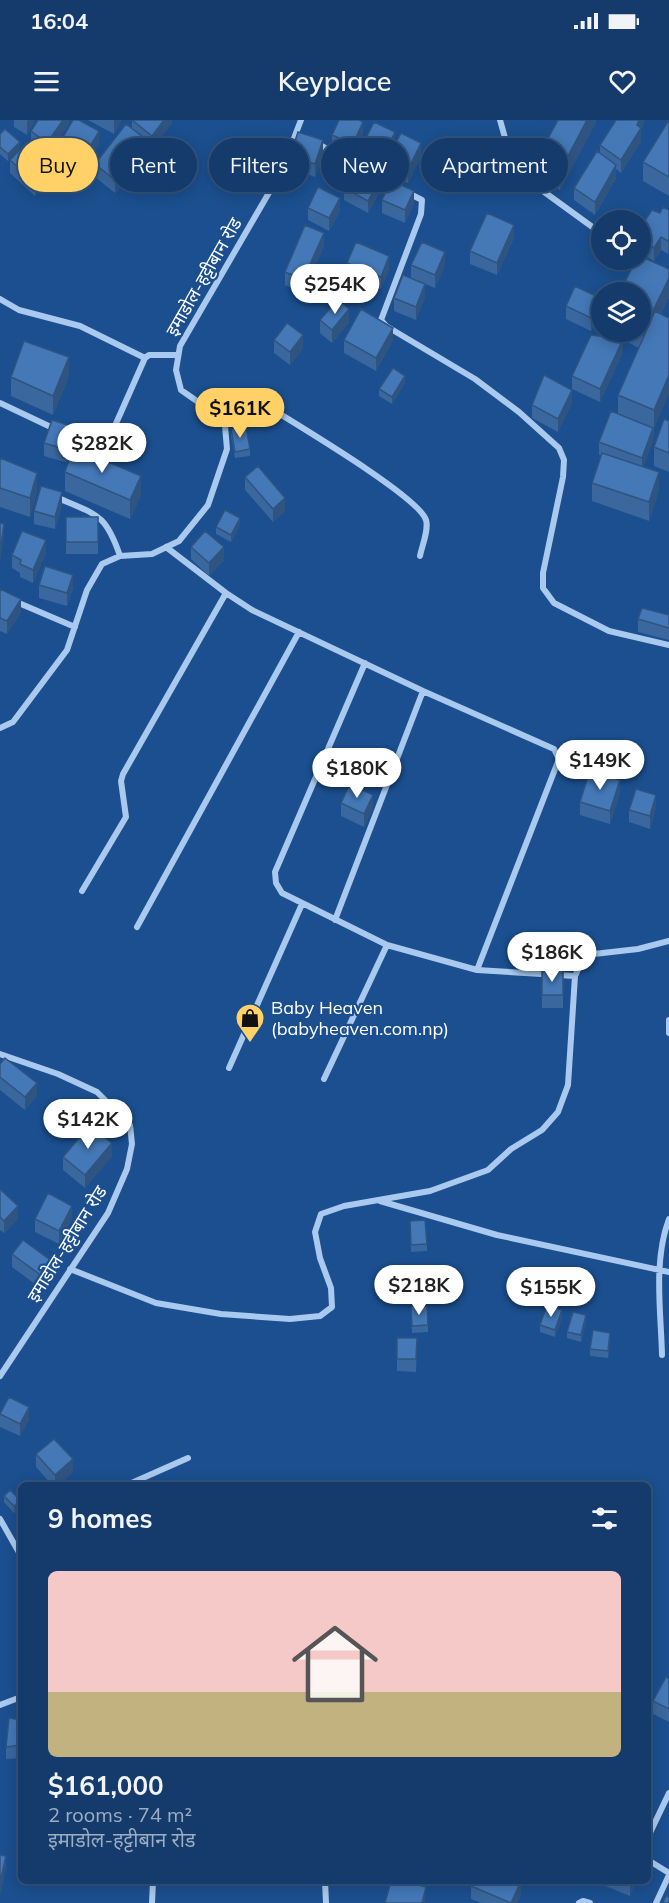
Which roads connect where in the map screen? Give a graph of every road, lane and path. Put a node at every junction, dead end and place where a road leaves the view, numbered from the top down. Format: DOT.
graph roads {
  1 [pos="301,120"];
  2 [pos="500,120"];
  3 [pos="297,133"];
  4 [pos="591,226"];
  5 [pos="0,299"];
  6 [pos="178,356"];
  7 [pos="145,358"];
  8 [pos="0,403"];
  9 [pos="225,426"];
  10 [pos="50,494"];
  11 [pos="166,547"];
  12 [pos="120,556"];
  13 [pos="420,556"];
  14 [pos="226,593"];
  15 [pos="0,595"];
  16 [pos="75,627"];
  17 [pos="299,632"];
  18 [pos="669,645"];
  19 [pos="365,663"];
  20 [pos="423,691"];
  21 [pos="0,728"];
  22 [pos="82,891"];
  23 [pos="302,904"];
  24 [pos="335,920"];
  25 [pos="137,927"];
  26 [pos="669,941"];
  27 [pos="387,945"];
  28 [pos="477,970"];
  29 [pos="575,976"];
  30 [pos="669,1020"];
  31 [pos="669,1033"];
  32 [pos="0,1054"];
  33 [pos="229,1068"];
  34 [pos="324,1079"];
  35 [pos="376,1200"];
  36 [pos="669,1219"];
  37 [pos="70,1269"];
  38 [pos="660,1271"];
  39 [pos="669,1272"];
  40 [pos="662,1355"];
  41 [pos="0,1376"];
  42 [pos="188,1458"];
  43 [pos="134,1482"];
  44 [pos="0,1520"];
  45 [pos="18,1551"];
  46 [pos="18,1698"];
  47 [pos="0,1705"];
  48 [pos="669,1793"];
  49 [pos="651,1831"];
  50 [pos="651,1862"];
  51 [pos="669,1874"];
  52 [pos="153,1884"];
  53 [pos="325,1884"];
  54 [pos="152,1903"];
  55 [pos="326,1903"];
  56 [pos="579,1903"];
  57 [pos="591,1903"];
  58 [pos="656,1903"];
  1 -- 3 [label="street, इमाडोल-हट्टीबान रोड"];
  2 -- 4 [label="street"];
  3 -- 6 [label="street, इमाडोल-हट्टीबान रोड"];
  3 -- 18 [label="street"];
  5 -- 7 [label="street"];
  6 -- 7 [label="street"];
  6 -- 9 [label="street, इमाडोल-हट्टीबान रोड"];
  7 -- 8 [label="street"];
  9 -- 11 [label="street"];
  9 -- 13 [label="street"];
  10 -- 12 [label="street"];
  11 -- 12 [label="street"];
  11 -- 14 [label="street"];
  12 -- 16 [label="street"];
  14 -- 17 [label="street"];
  14 -- 22 [label="street"];
  15 -- 16 [label="street"];
  16 -- 21 [label="street"];
  17 -- 19 [label="street"];
  17 -- 25 [label="street"];
  19 -- 20 [label="street"];
  19 -- 23 [label="street"];
  20 -- 24 [label="street"];
  20 -- 28 [label="street"];
  23 -- 24 [label="street"];
  23 -- 33 [label="street"];
  24 -- 27 [label="street"];
  26 -- 29 [label="street"];
  27 -- 28 [label="street"];
  27 -- 34 [label="street"];
  28 -- 29 [label="street"];
  29 -- 35 [label="street"];
  30 -- 31 [label="street"];
  32 -- 37 [label="street, इमाडोल-हट्टीबान रोड"];
  35 -- 37 [label="street"];
  35 -- 38 [label="street"];
  36 -- 38 [label="street"];
  37 -- 41 [label="street, इमाडोल-हट्टीबान रोड"];
  38 -- 39 [label="street"];
  38 -- 40 [label="street"];
  42 -- 43 [label="street"];
  44 -- 45 [label="street"];
  46 -- 47 [label="street"];
  48 -- 49 [label="street"];
  50 -- 51 [label="street"];
  51 -- 58 [label="street"];
  52 -- 54 [label="street"];
  53 -- 55 [label="street"];
  56 -- 57 [label="street"];
}
